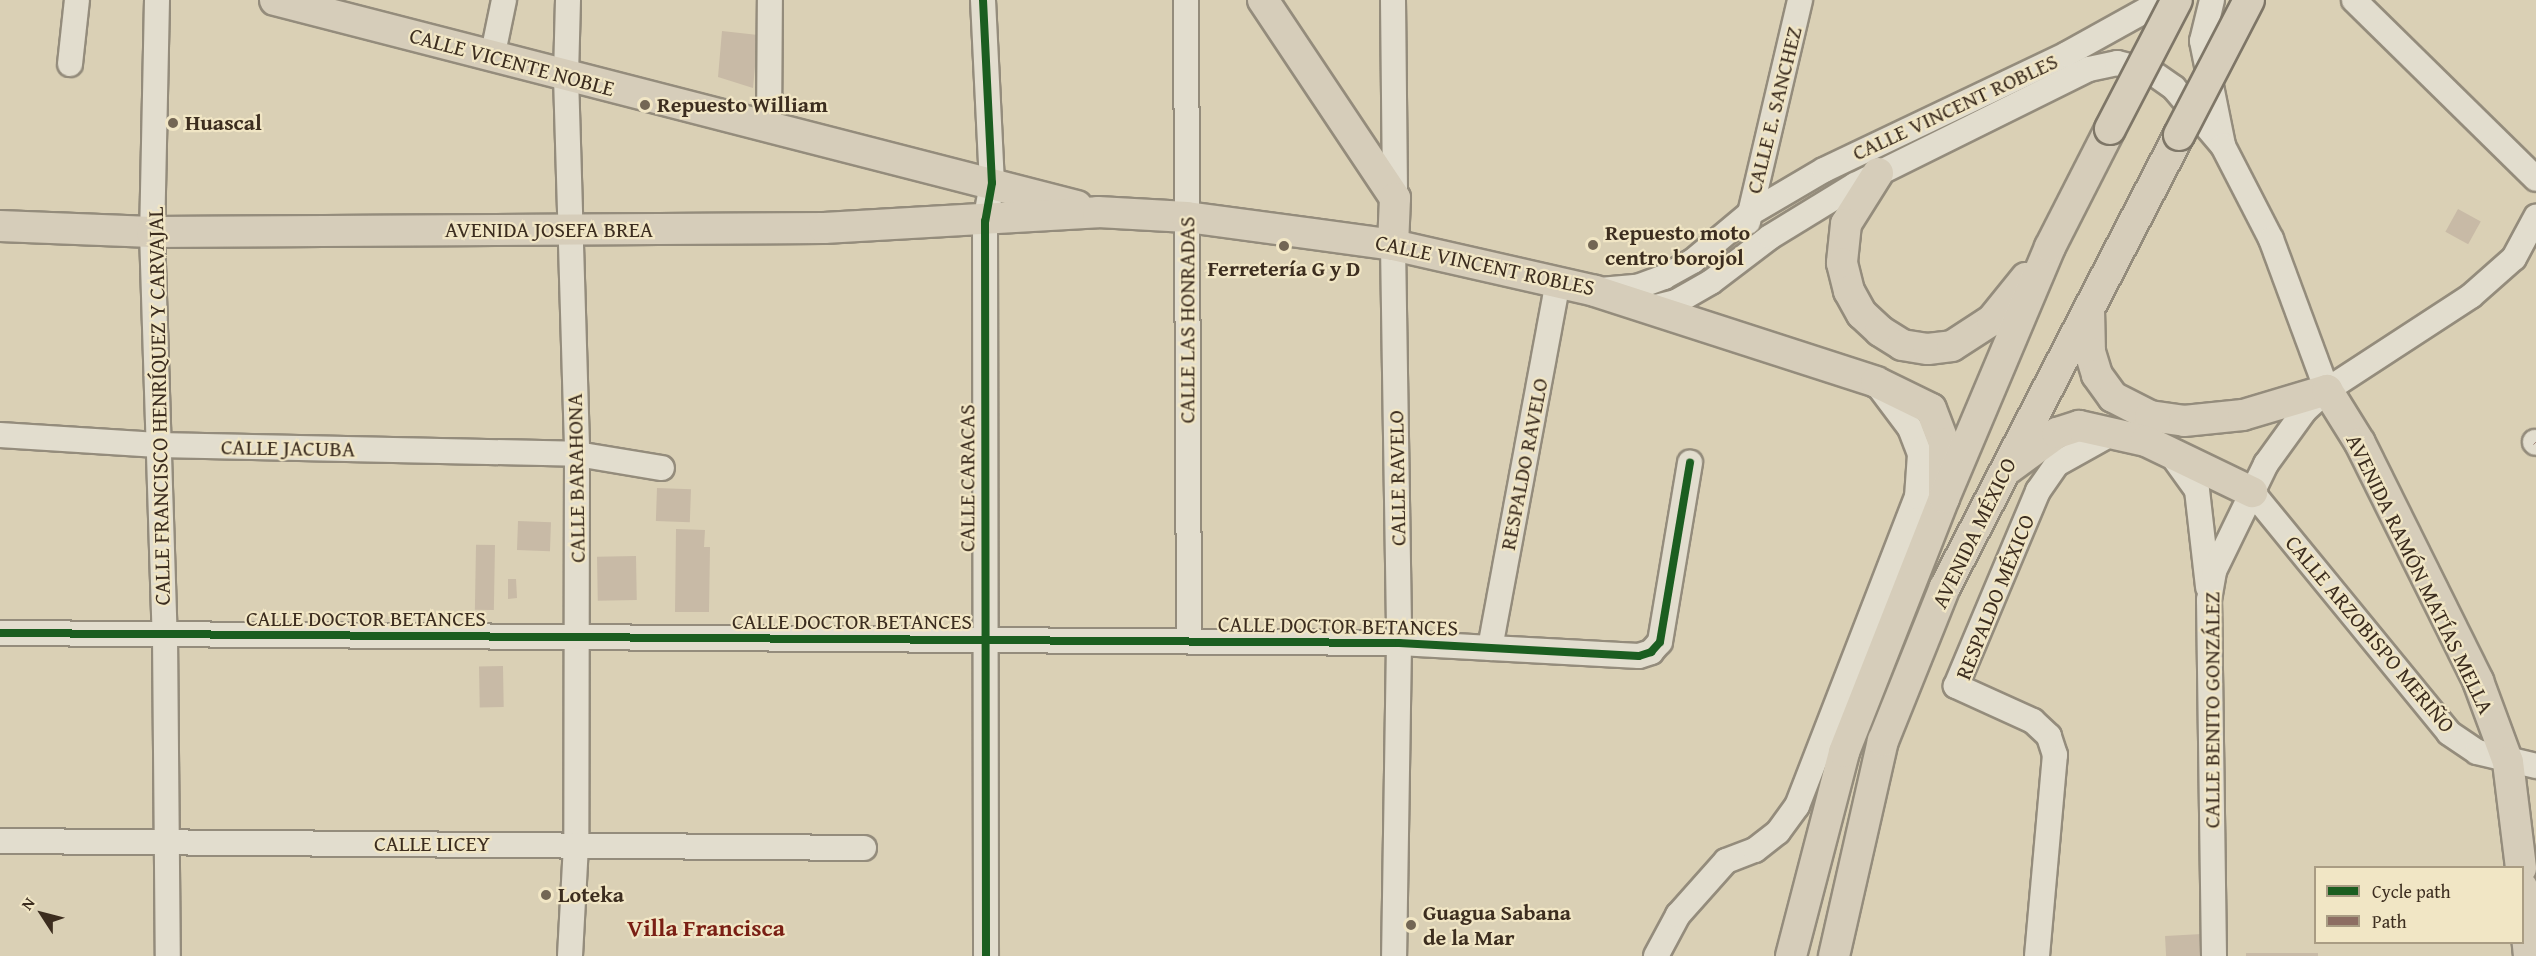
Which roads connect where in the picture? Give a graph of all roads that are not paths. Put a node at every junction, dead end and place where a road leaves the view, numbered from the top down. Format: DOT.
graph roads {
  1 [pos="76,0"];
  2 [pos="157,0"];
  3 [pos="275,0"];
  4 [pos="504,0"];
  5 [pos="568,0"];
  6 [pos="770,0"];
  7 [pos="983,0"];
  8 [pos="1186,0"];
  9 [pos="1263,0"];
  10 [pos="1393,0"];
  11 [pos="1800,0"];
  12 [pos="2164,0"];
  13 [pos="2177,0"];
  14 [pos="2212,0"];
  15 [pos="2249,0"];
  16 [pos="2354,0"];
  17 [pos="352,9"];
  18 [pos="492,58"];
  19 [pos="70,64"];
  20 [pos="566,76"];
  21 [pos="769,129"];
  22 [pos="2223,146"];
  23 [pos="1878,173"];
  24 [pos="2536,179"];
  25 [pos="992,183"];
  26 [pos="1395,198"];
  27 [pos="1098,212"];
  28 [pos="1749,214"];
  29 [pos="1187,217"];
  30 [pos="2536,217"];
  31 [pos="985,221"];
  32 [pos="0,226"];
  33 [pos="571,230"];
  34 [pos="152,232"];
  35 [pos="1393,245"];
  36 [pos="2050,247"];
  37 [pos="1744,256"];
  38 [pos="1558,281"];
  39 [pos="1595,291"];
  40 [pos="2089,306"];
  41 [pos="1652,309"];
  42 [pos="1876,382"];
  43 [pos="2327,390"];
  44 [pos="0,435"];
  45 [pos="2109,435"];
  46 [pos="158,445"];
  47 [pos="2169,452"];
  48 [pos="577,454"];
  49 [pos="1690,462"];
  50 [pos="662,468"];
  51 [pos="2003,473"];
  52 [pos="2252,492"];
  53 [pos="1944,498"];
  54 [pos="2210,600"];
  55 [pos="0,633"];
  56 [pos="165,636"];
  57 [pos="576,638"];
  58 [pos="985,641"];
  59 [pos="1189,641"];
  60 [pos="1399,643"];
  61 [pos="1490,648"];
  62 [pos="2522,764"];
  63 [pos="0,841"];
  64 [pos="166,842"];
  65 [pos="576,845"];
  66 [pos="864,848"];
  67 [pos="2521,866"];
  68 [pos="2524,898"];
  69 [pos="168,956"];
  70 [pos="570,956"];
  71 [pos="986,956"];
  72 [pos="1394,956"];
  73 [pos="1656,956"];
  74 [pos="1791,956"];
  75 [pos="1834,956"];
  76 [pos="2037,956"];
  77 [pos="2214,956"];
  78 [pos="2529,956"];
  1 -- 19 [label="street"];
  2 -- 34 [label="street, CALLE FRANCISCO HENRÍQUEZ Y CARVAJAL"];
  3 -- 17 [label="main road, CALLE VICENTE NOBLE"];
  4 -- 18 [label="street"];
  5 -- 20 [label="street, CALLE BARAHONA"];
  6 -- 21 [label="street"];
  7 -- 25 [label="street, CALLE CARACAS"];
  8 -- 29 [label="street, CALLE LAS HONRADAS"];
  9 -- 26 [label="main road"];
  10 -- 26 [label="street, CALLE RAVELO"];
  11 -- 28 [label="street, CALLE E. SANCHEZ"];
  12 -- 28 [label="street, CALLE VINCENT ROBLES"];
  13 -- 36 [label="main road, AVENIDA MÉXICO, bridge"];
  14 -- 22 [label="street"];
  15 -- 40 [label="main road, AVENIDA MÉXICO, bridge"];
  16 -- 24 [label="street"];
  17 -- 18 [label="main road, CALLE VICENTE NOBLE"];
  18 -- 20 [label="main road, CALLE VICENTE NOBLE"];
  20 -- 21 [label="main road, CALLE VICENTE NOBLE"];
  20 -- 33 [label="street, CALLE BARAHONA"];
  21 -- 25 [label="main road, CALLE VICENTE NOBLE"];
  22 -- 23 [label="street"];
  22 -- 43 [label="street"];
  23 -- 36 [label="main road"];
  23 -- 37 [label="street"];
  25 -- 27 [label="main road, CALLE VICENTE NOBLE"];
  25 -- 31 [label="street, CALLE CARACAS"];
  26 -- 35 [label="main road, CALLE RAVELO"];
  27 -- 29 [label="main road, CALLE VINCENT ROBLES"];
  27 -- 31 [label="main road, AVENIDA JOSEFA BREA"];
  28 -- 37 [label="street, CALLE E. SANCHEZ"];
  28 -- 39 [label="street, CALLE VINCENT ROBLES"];
  29 -- 35 [label="main road, CALLE VINCENT ROBLES"];
  29 -- 59 [label="street, CALLE LAS HONRADAS"];
  30 -- 43 [label="street, CALLE BENITO GONZÁLEZ"];
  31 -- 33 [label="main road, AVENIDA JOSEFA BREA"];
  31 -- 58 [label="street, CALLE CARACAS"];
  32 -- 34 [label="main road, AVENIDA JOSEFA BREA"];
  33 -- 34 [label="main road, AVENIDA JOSEFA BREA"];
  33 -- 48 [label="street, CALLE BARAHONA"];
  34 -- 46 [label="street, CALLE FRANCISCO HENRÍQUEZ Y CARVAJAL"];
  35 -- 38 [label="main road, CALLE VINCENT ROBLES"];
  35 -- 60 [label="street, CALLE RAVELO"];
  36 -- 53 [label="main road, AVENIDA MÉXICO"];
  37 -- 41 [label="street"];
  38 -- 39 [label="main road, CALLE VINCENT ROBLES"];
  38 -- 61 [label="street, RESPALDO RAVELO"];
  39 -- 41 [label="main road, AVENIDA MÉXICO"];
  40 -- 43 [label="main road"];
  40 -- 51 [label="main road, AVENIDA MÉXICO"];
  41 -- 42 [label="main road, AVENIDA MÉXICO"];
  42 -- 53 [label="main road, AVENIDA MÉXICO"];
  42 -- 73 [label="street"];
  43 -- 52 [label="street, CALLE BENITO GONZÁLEZ"];
  43 -- 62 [label="main road, AVENIDA RAMÓN MATÍAS MELLA"];
  44 -- 46 [label="street, CALLE JACUBA"];
  45 -- 47 [label="main road"];
  45 -- 51 [label="main road"];
  45 -- 76 [label="street, RESPALDO MÉXICO"];
  46 -- 48 [label="street, CALLE JACUBA"];
  46 -- 56 [label="street, CALLE FRANCISCO HENRÍQUEZ Y CARVAJAL"];
  47 -- 52 [label="main road"];
  47 -- 54 [label="street"];
  48 -- 50 [label="street, CALLE JACUBA"];
  48 -- 57 [label="street, CALLE BARAHONA"];
  49 -- 61 [label="street, CALLE DOCTOR BETANCES"];
  51 -- 75 [label="main road, AVENIDA MÉXICO"];
  52 -- 54 [label="street, CALLE BENITO GONZÁLEZ"];
  52 -- 62 [label="street, CALLE ARZOBISPO MERIÑO"];
  53 -- 74 [label="main road, AVENIDA MÉXICO"];
  54 -- 77 [label="street, CALLE BENITO GONZÁLEZ"];
  55 -- 56 [label="street, CALLE DOCTOR BETANCES"];
  56 -- 57 [label="street, CALLE DOCTOR BETANCES"];
  56 -- 64 [label="street, CALLE FRANCISCO HENRÍQUEZ Y CARVAJAL"];
  57 -- 58 [label="street, CALLE DOCTOR BETANCES"];
  57 -- 65 [label="street, CALLE BARAHONA"];
  58 -- 59 [label="street, CALLE DOCTOR BETANCES"];
  58 -- 71 [label="street, CALLE CARACAS"];
  59 -- 60 [label="street, CALLE DOCTOR BETANCES"];
  60 -- 61 [label="street, CALLE DOCTOR BETANCES"];
  60 -- 72 [label="street, CALLE RAVELO"];
  62 -- 67 [label="main road, AVENIDA RAMÓN MATÍAS MELLA"];
  63 -- 64 [label="street, CALLE LICEY"];
  64 -- 65 [label="street, CALLE LICEY"];
  64 -- 69 [label="street, CALLE FRANCISCO HENRÍQUEZ Y CARVAJAL"];
  65 -- 66 [label="street, CALLE LICEY"];
  65 -- 70 [label="street, CALLE BARAHONA"];
  68 -- 78 [label="main road"];
}
